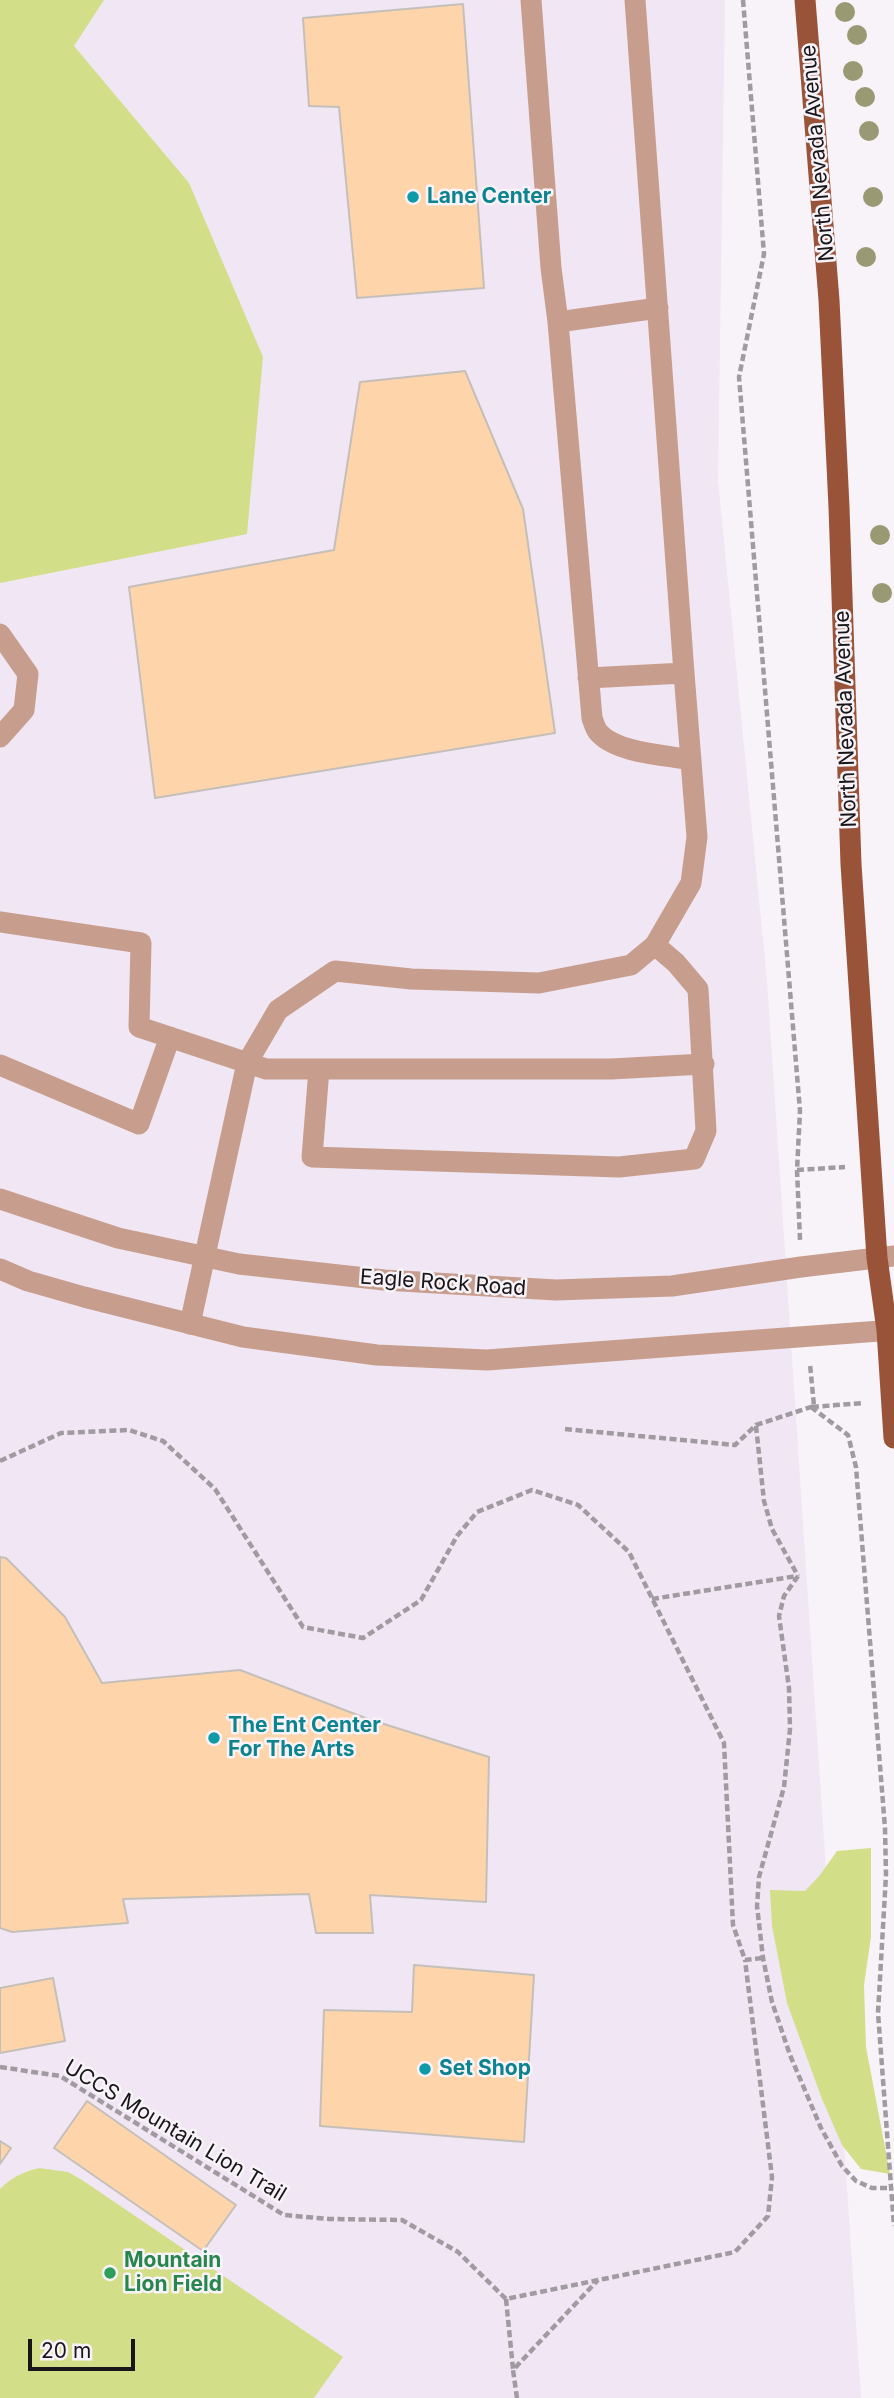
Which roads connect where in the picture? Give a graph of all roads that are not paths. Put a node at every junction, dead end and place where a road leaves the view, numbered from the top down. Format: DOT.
graph roads {
  1 [pos="531,0"];
  2 [pos="635,0"];
  3 [pos="806,0"];
  4 [pos="658,307"];
  5 [pos="558,321"];
  6 [pos="0,634"];
  7 [pos="684,673"];
  8 [pos="588,678"];
  9 [pos="0,737"];
  10 [pos="691,760"];
  11 [pos="0,922"];
  12 [pos="655,945"];
  13 [pos="170,1037"];
  14 [pos="247,1063"];
  15 [pos="704,1064"];
  16 [pos="0,1065"];
  17 [pos="319,1069"];
  18 [pos="0,1199"];
  19 [pos="205,1257"];
  20 [pos="886,1257"];
  21 [pos="0,1269"];
  22 [pos="190,1324"];
  23 [pos="890,1330"];
  24 [pos="894,1438"];
  1 -- 5 [label="street"];
  2 -- 4 [label="street"];
  3 -- 20 [label="main road, North Nevada Avenue"];
  4 -- 5 [label="street"];
  4 -- 7 [label="street"];
  5 -- 8 [label="street"];
  6 -- 9 [label="street"];
  7 -- 8 [label="street"];
  7 -- 10 [label="street"];
  8 -- 10 [label="street"];
  10 -- 12 [label="street"];
  11 -- 13 [label="street"];
  12 -- 14 [label="street"];
  12 -- 15 [label="street"];
  13 -- 14 [label="street"];
  13 -- 16 [label="street"];
  14 -- 17 [label="street"];
  14 -- 19 [label="street"];
  15 -- 17 [label="street"];
  15 -- 17 [label="street"];
  18 -- 19 [label="street, Eagle Rock Road"];
  19 -- 20 [label="street, Eagle Rock Road"];
  19 -- 22 [label="street"];
  20 -- 23 [label="main road, North Nevada Avenue"];
  21 -- 22 [label="street"];
  22 -- 23 [label="street"];
  23 -- 24 [label="main road, North Nevada Avenue"];
}
